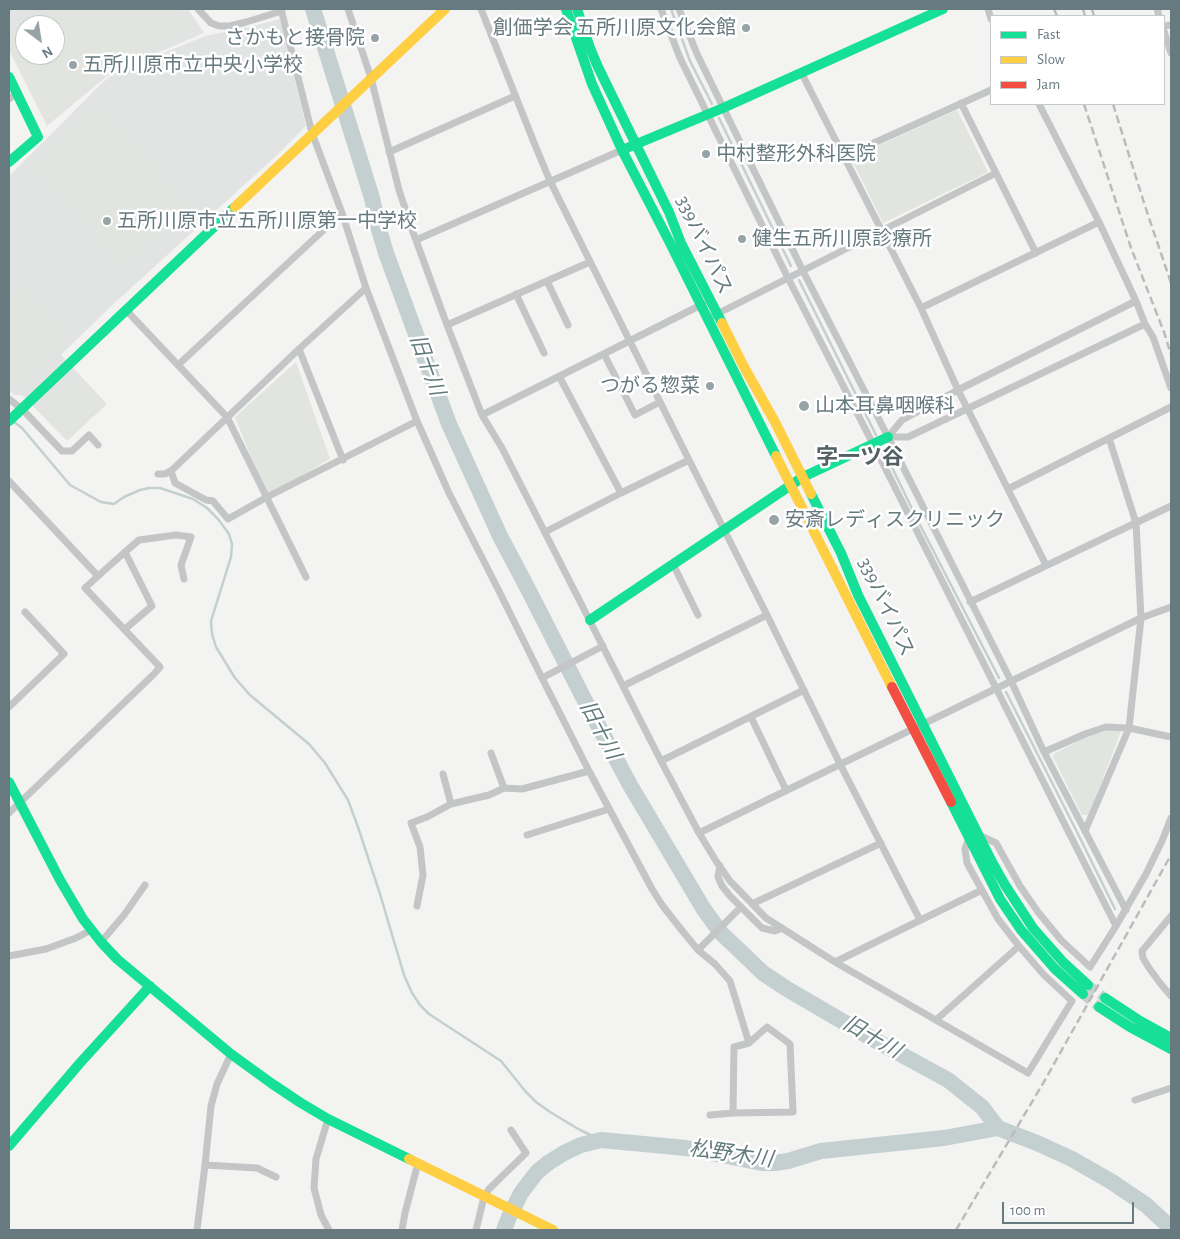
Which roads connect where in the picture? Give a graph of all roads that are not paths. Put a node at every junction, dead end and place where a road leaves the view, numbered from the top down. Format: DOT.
graph roads {
  1 [pos="198,9"];
  2 [pos="348,9"];
  3 [pos="445,9"];
  4 [pos="481,9"];
  5 [pos="566,9"];
  6 [pos="577,9"];
  7 [pos="661,9"];
  8 [pos="679,9"];
  9 [pos="943,9"];
  10 [pos="282,10"];
  11 [pos="1165,34"];
  12 [pos="1171,53"];
  13 [pos="801,72"];
  14 [pos="9,77"];
  15 [pos="371,78"];
  16 [pos="990,90"];
  17 [pos="515,96"];
  18 [pos="13,97"];
  19 [pos="961,103"];
  20 [pos="1040,105"];
  21 [pos="722,108"];
  22 [pos="708,114"];
  23 [pos="315,130"];
  24 [pos="635,143"];
  25 [pos="622,150"];
  26 [pos="389,152"];
  27 [pos="845,156"];
  28 [pos="9,162"];
  29 [pos="996,174"];
  30 [pos="550,181"];
  31 [pos="342,213"];
  32 [pos="1099,222"];
  33 [pos="882,231"];
  34 [pos="416,240"];
  35 [pos="1036,253"];
  36 [pos="590,262"];
  37 [pos="803,271"];
  38 [pos="788,278"];
  39 [pos="547,281"];
  40 [pos="366,288"];
  41 [pos="516,294"];
  42 [pos="1136,301"];
  43 [pos="706,303"];
  44 [pos="921,308"];
  45 [pos="126,310"];
  46 [pos="713,316"];
  47 [pos="1145,324"];
  48 [pos="447,325"];
  49 [pos="568,325"];
  50 [pos="630,341"];
  51 [pos="299,348"];
  52 [pos="544,353"];
  53 [pos="604,354"];
  54 [pos="178,364"];
  55 [pos="559,376"];
  56 [pos="1171,388"];
  57 [pos="958,390"];
  58 [pos="9,399"];
  59 [pos="660,402"];
  60 [pos="1171,407"];
  61 [pos="968,408"];
  62 [pos="20,411"];
  63 [pos="482,414"];
  64 [pos="227,417"];
  65 [pos="9,421"];
  66 [pos="417,421"];
  67 [pos="888,437"];
  68 [pos="1109,438"];
  69 [pos="873,444"];
  70 [pos="98,445"];
  71 [pos="343,460"];
  72 [pos="688,460"];
  73 [pos="171,471"];
  74 [pos="158,474"];
  75 [pos="803,478"];
  76 [pos="9,481"];
  77 [pos="791,485"];
  78 [pos="1008,488"];
  79 [pos="621,493"];
  80 [pos="268,497"];
  81 [pos="1171,506"];
  82 [pos="1136,522"];
  83 [pos="724,531"];
  84 [pos="545,532"];
  85 [pos="126,552"];
  86 [pos="673,564"];
  87 [pos="1046,565"];
  88 [pos="98,576"];
  89 [pos="306,577"];
  90 [pos="184,579"];
  91 [pos="970,602"];
  92 [pos="1171,607"];
  93 [pos="25,612"];
  94 [pos="698,615"];
  95 [pos="767,615"];
  96 [pos="1141,618"];
  97 [pos="590,620"];
  98 [pos="125,629"];
  99 [pos="603,646"];
  100 [pos="544,677"];
  101 [pos="1011,682"];
  102 [pos="624,686"];
  103 [pos="996,688"];
  104 [pos="804,690"];
  105 [pos="9,707"];
  106 [pos="750,717"];
  107 [pos="919,726"];
  108 [pos="1129,728"];
  109 [pos="1171,737"];
  110 [pos="1044,752"];
  111 [pos="491,753"];
  112 [pos="661,761"];
  113 [pos="840,764"];
  114 [pos="589,771"];
  115 [pos="443,774"];
  116 [pos="9,782"];
  117 [pos="504,788"];
  118 [pos="786,790"];
  119 [pos="20,802"];
  120 [pos="451,804"];
  121 [pos="609,809"];
  122 [pos="9,812"];
  123 [pos="1171,818"];
  124 [pos="1085,831"];
  125 [pos="700,833"];
  126 [pos="527,835"];
  127 [pos="974,836"];
  128 [pos="881,843"];
  129 [pos="720,866"];
  130 [pos="145,885"];
  131 [pos="982,890"];
  132 [pos="752,904"];
  133 [pos="416,906"];
  134 [pos="740,908"];
  135 [pos="1126,910"];
  136 [pos="1171,916"];
  137 [pos="920,920"];
  138 [pos="1116,926"];
  139 [pos="782,928"];
  140 [pos="91,930"];
  141 [pos="101,942"];
  142 [pos="1019,946"];
  143 [pos="700,948"];
  144 [pos="9,956"];
  145 [pos="835,962"];
  146 [pos="150,986"];
  147 [pos="1085,990"];
  148 [pos="1171,996"];
  149 [pos="936,1020"];
  150 [pos="1171,1038"];
  151 [pos="749,1043"];
  152 [pos="1171,1050"];
  153 [pos="231,1054"];
  154 [pos="1171,1088"];
  155 [pos="1134,1100"];
  156 [pos="733,1113"];
  157 [pos="710,1115"];
  158 [pos="328,1118"];
  159 [pos="511,1130"];
  160 [pos="9,1146"];
  161 [pos="418,1163"];
  162 [pos="205,1165"];
  163 [pos="276,1177"];
  164 [pos="486,1198"];
  165 [pos="535,1224"];
  166 [pos="197,1230"];
  167 [pos="329,1230"];
  168 [pos="402,1230"];
  169 [pos="476,1230"];
  170 [pos="553,1230"];
  1 -- 10 [label="street"];
  2 -- 15 [label="street"];
  3 -- 15 [label="street"];
  4 -- 17 [label="street"];
  5 -- 25 [label="street"];
  6 -- 24 [label="street, 339バイパス"];
  7 -- 22 [label="street"];
  8 -- 21 [label="street"];
  9 -- 13 [label="street"];
  10 -- 23 [label="street"];
  11 -- 12 [label="street"];
  13 -- 21 [label="street"];
  13 -- 27 [label="street"];
  14 -- 18 [label="street"];
  15 -- 23 [label="street"];
  15 -- 26 [label="street"];
  16 -- 19 [label="street"];
  17 -- 26 [label="street"];
  17 -- 30 [label="street"];
  18 -- 28 [label="street"];
  19 -- 27 [label="street"];
  19 -- 29 [label="street"];
  20 -- 32 [label="street"];
  21 -- 22 [label="street"];
  21 -- 37 [label="street"];
  22 -- 24 [label="street"];
  22 -- 38 [label="street"];
  23 -- 31 [label="street"];
  23 -- 45 [label="street"];
  24 -- 25 [label="street"];
  24 -- 43 [label="street, 339バイパス"];
  25 -- 30 [label="street"];
  25 -- 43 [label="street"];
  26 -- 34 [label="street"];
  27 -- 33 [label="street"];
  29 -- 33 [label="street"];
  29 -- 35 [label="street"];
  30 -- 34 [label="street"];
  30 -- 36 [label="street"];
  31 -- 40 [label="street"];
  31 -- 54 [label="street"];
  32 -- 35 [label="street"];
  32 -- 42 [label="street"];
  33 -- 37 [label="street"];
  33 -- 44 [label="street"];
  34 -- 48 [label="street"];
  35 -- 44 [label="street"];
  36 -- 39 [label="street"];
  36 -- 50 [label="street"];
  37 -- 38 [label="street"];
  37 -- 67 [label="street"];
  38 -- 46 [label="street"];
  38 -- 69 [label="street"];
  39 -- 41 [label="street"];
  39 -- 49 [label="street"];
  40 -- 51 [label="street"];
  40 -- 66 [label="street"];
  41 -- 48 [label="street"];
  41 -- 52 [label="street"];
  42 -- 47 [label="street"];
  42 -- 57 [label="street"];
  43 -- 46 [label="street"];
  43 -- 50 [label="street"];
  44 -- 57 [label="street"];
  45 -- 54 [label="street"];
  45 -- 62 [label="street"];
  46 -- 75 [label="street, 339バイパス"];
  46 -- 77 [label="street"];
  47 -- 56 [label="street"];
  47 -- 61 [label="street"];
  48 -- 63 [label="street"];
  50 -- 53 [label="street"];
  50 -- 59 [label="street"];
  51 -- 64 [label="street"];
  51 -- 71 [label="street"];
  53 -- 55 [label="street"];
  53 -- 59 [label="street"];
  54 -- 64 [label="street"];
  55 -- 63 [label="street"];
  55 -- 79 [label="street"];
  57 -- 61 [label="street"];
  57 -- 67 [label="street"];
  58 -- 62 [label="street"];
  59 -- 72 [label="street"];
  60 -- 68 [label="street"];
  61 -- 67 [label="street"];
  61 -- 78 [label="street"];
  62 -- 65 [label="street"];
  62 -- 70 [label="street"];
  63 -- 84 [label="street"];
  64 -- 73 [label="street"];
  64 -- 80 [label="street"];
  66 -- 71 [label="street"];
  66 -- 100 [label="street"];
  67 -- 69 [label="street"];
  67 -- 91 [label="street"];
  68 -- 78 [label="street"];
  68 -- 82 [label="street"];
  69 -- 75 [label="street"];
  69 -- 103 [label="street"];
  71 -- 80 [label="street"];
  72 -- 79 [label="street"];
  72 -- 83 [label="street"];
  73 -- 74 [label="street"];
  73 -- 80 [label="street"];
  75 -- 77 [label="street"];
  75 -- 107 [label="street, 339バイパス"];
  76 -- 88 [label="street"];
  77 -- 83 [label="street"];
  77 -- 107 [label="street"];
  78 -- 87 [label="street"];
  79 -- 84 [label="street"];
  80 -- 89 [label="street"];
  81 -- 82 [label="street"];
  82 -- 87 [label="street"];
  82 -- 96 [label="street"];
  83 -- 86 [label="street"];
  83 -- 95 [label="street"];
  84 -- 97 [label="street"];
  85 -- 88 [label="street"];
  85 -- 90 [label="street"];
  85 -- 98 [label="street"];
  86 -- 94 [label="street"];
  86 -- 97 [label="street"];
  87 -- 91 [label="street"];
  88 -- 98 [label="street"];
  91 -- 101 [label="street"];
  92 -- 96 [label="street"];
  93 -- 105 [label="street"];
  95 -- 102 [label="street"];
  95 -- 104 [label="street"];
  96 -- 101 [label="street"];
  96 -- 108 [label="street"];
  97 -- 99 [label="street"];
  98 -- 119 [label="street"];
  99 -- 100 [label="street"];
  99 -- 102 [label="street"];
  100 -- 114 [label="street"];
  101 -- 103 [label="street"];
  101 -- 110 [label="street"];
  102 -- 112 [label="street"];
  103 -- 107 [label="street"];
  103 -- 138 [label="street"];
  104 -- 106 [label="street"];
  104 -- 113 [label="street"];
  106 -- 112 [label="street"];
  106 -- 118 [label="street"];
  107 -- 113 [label="street"];
  107 -- 127 [label="street"];
  108 -- 109 [label="street"];
  108 -- 110 [label="street"];
  108 -- 124 [label="street"];
  110 -- 124 [label="street"];
  111 -- 117 [label="street"];
  112 -- 125 [label="street"];
  113 -- 118 [label="street"];
  113 -- 128 [label="street"];
  114 -- 117 [label="street"];
  114 -- 121 [label="street"];
  115 -- 120 [label="street"];
  116 -- 119 [label="street"];
  117 -- 120 [label="street"];
  118 -- 125 [label="street"];
  119 -- 122 [label="street"];
  119 -- 140 [label="street"];
  120 -- 133 [label="street"];
  121 -- 126 [label="street"];
  121 -- 143 [label="street"];
  123 -- 135 [label="street"];
  124 -- 135 [label="street"];
  125 -- 129 [label="street"];
  127 -- 131 [label="street"];
  127 -- 138 [label="street"];
  127 -- 147 [label="street"];
  128 -- 132 [label="street"];
  128 -- 137 [label="street"];
  129 -- 132 [label="street"];
  129 -- 134 [label="street"];
  130 -- 141 [label="street"];
  131 -- 137 [label="street"];
  131 -- 142 [label="street"];
  132 -- 139 [label="street"];
  134 -- 139 [label="street"];
  134 -- 143 [label="street"];
  135 -- 138 [label="street"];
  136 -- 148 [label="street"];
  137 -- 145 [label="street"];
  139 -- 145 [label="street"];
  140 -- 141 [label="street"];
  140 -- 144 [label="street"];
  141 -- 146 [label="street"];
  142 -- 149 [label="street"];
  142 -- 149 [label="street"];
  143 -- 151 [label="street"];
  145 -- 149 [label="street"];
  146 -- 153 [label="street"];
  146 -- 160 [label="street"];
  150 -- 152 [label="street"];
  151 -- 156 [label="street"];
  151 -- 156 [label="street"];
  153 -- 158 [label="street"];
  153 -- 162 [label="street"];
  154 -- 155 [label="street"];
  156 -- 157 [label="street"];
  158 -- 161 [label="street"];
  158 -- 167 [label="street"];
  159 -- 164 [label="street"];
  161 -- 164 [label="street"];
  161 -- 168 [label="street"];
  162 -- 163 [label="street"];
  162 -- 166 [label="street"];
  164 -- 165 [label="street"];
  164 -- 169 [label="street"];
  165 -- 170 [label="street"];
}
